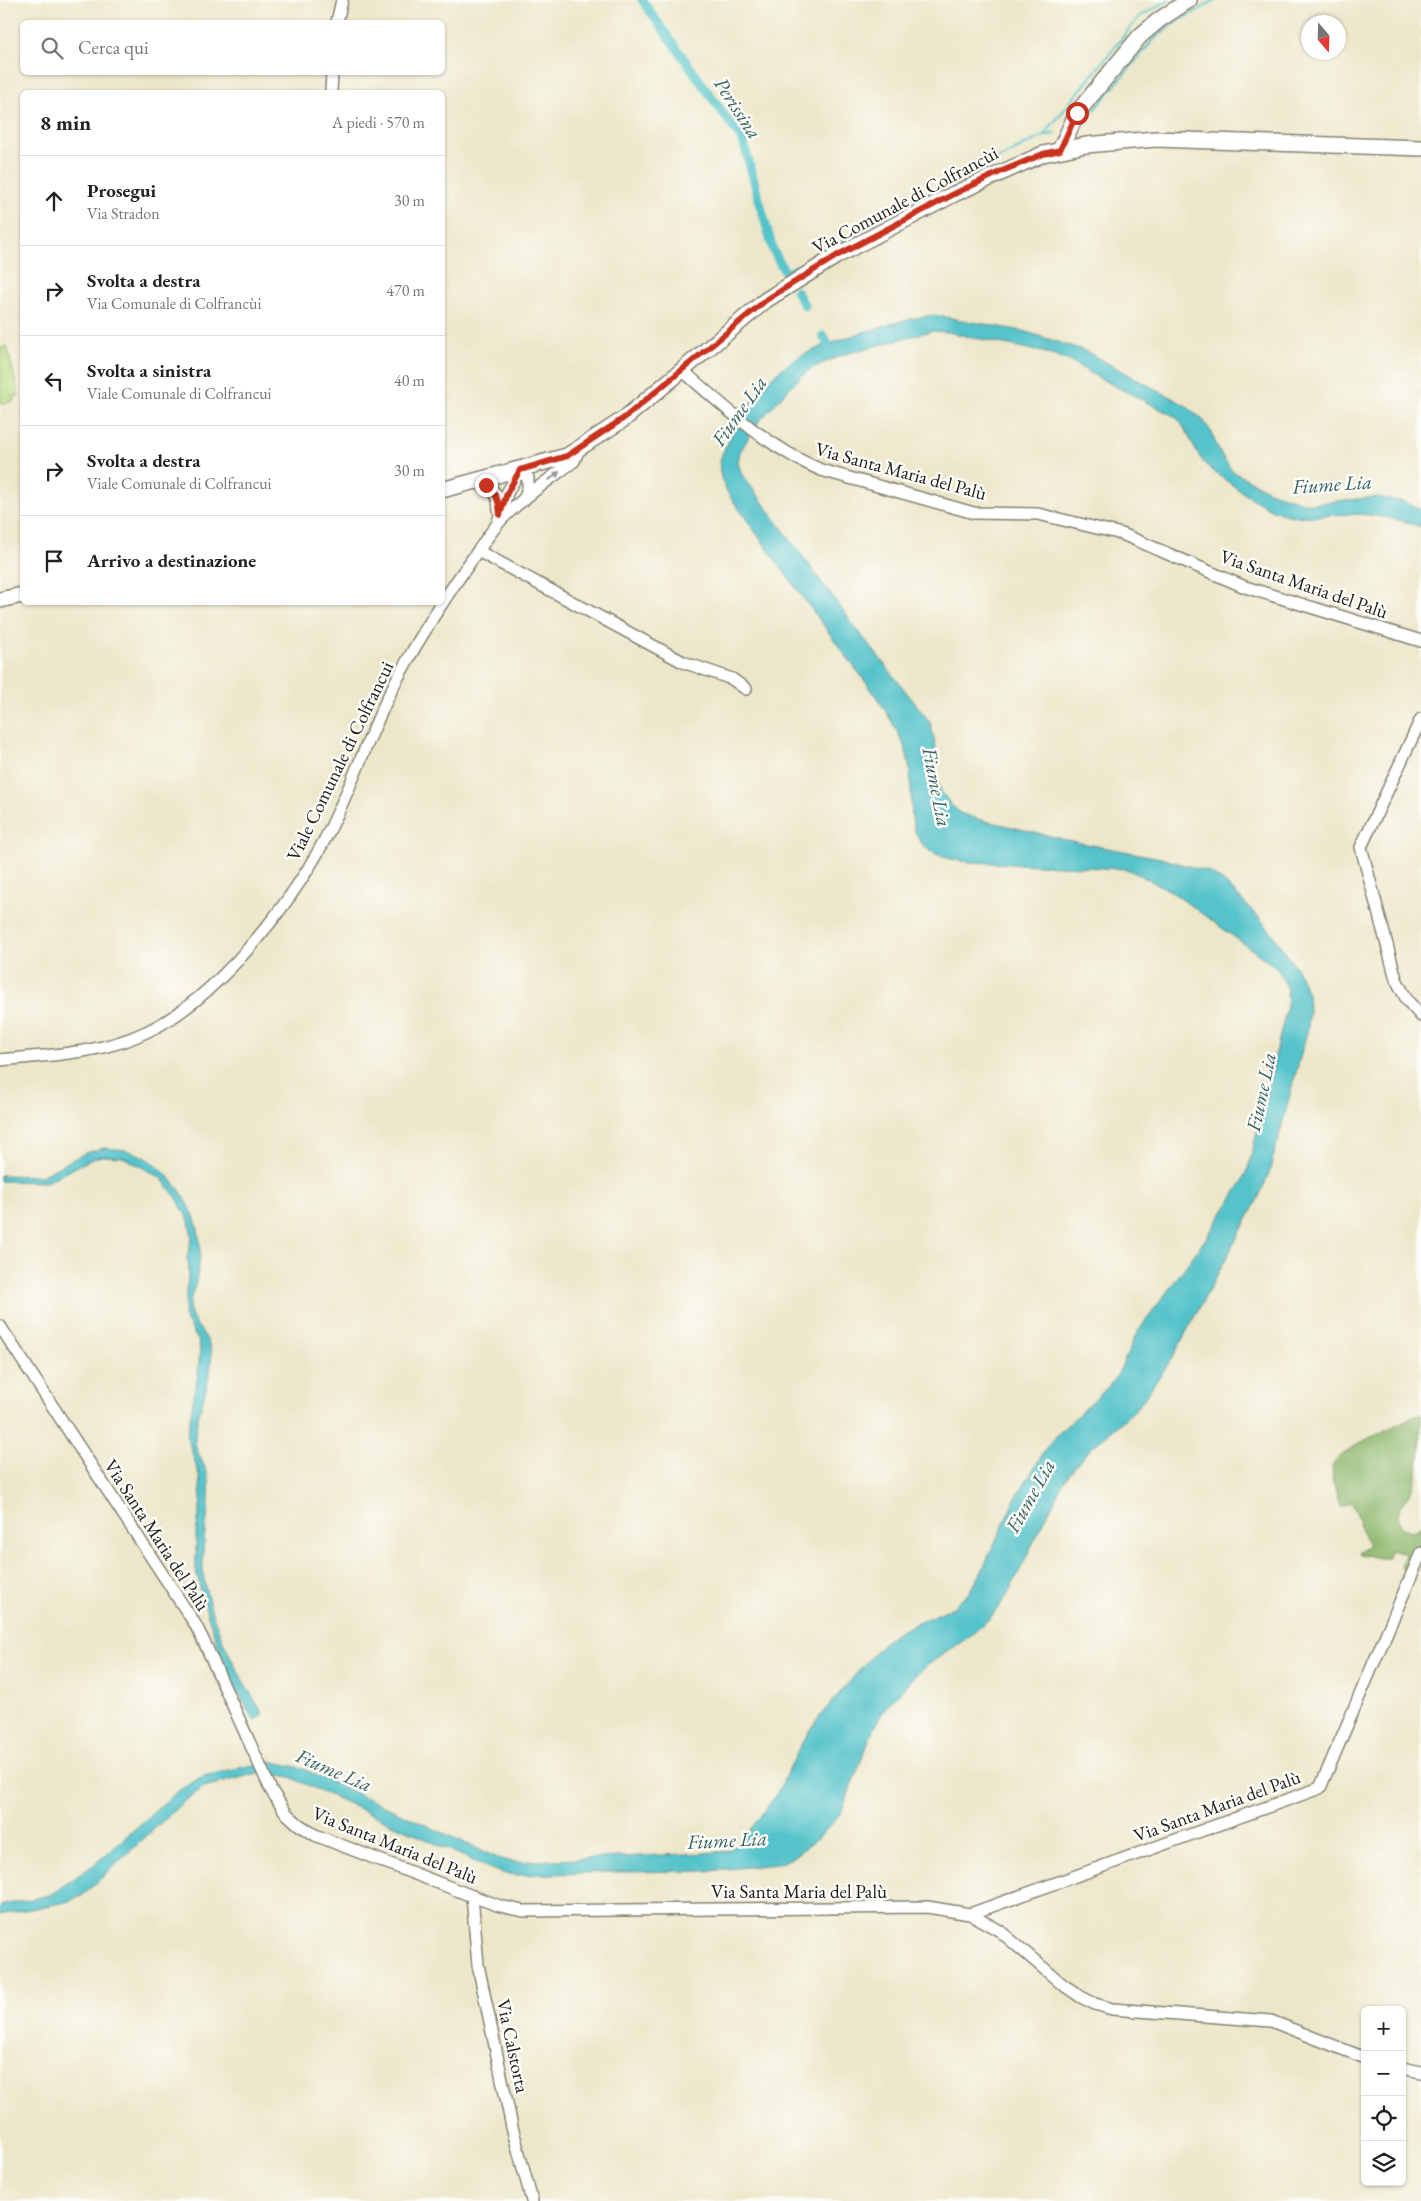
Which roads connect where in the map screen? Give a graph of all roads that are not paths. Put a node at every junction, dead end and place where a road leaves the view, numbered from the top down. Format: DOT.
graph roads {
  1 [pos="342,0"];
  2 [pos="1189,0"];
  3 [pos="337,20"];
  4 [pos="332,75"];
  5 [pos="331,90"];
  6 [pos="1421,148"];
  7 [pos="1060,150"];
  8 [pos="682,370"];
  9 [pos="579,449"];
  10 [pos="524,468"];
  11 [pos="471,483"];
  12 [pos="445,489"];
  13 [pos="524,500"];
  14 [pos="498,520"];
  15 [pos="478,551"];
  16 [pos="20,595"];
  17 [pos="0,600"];
  18 [pos="445,600"];
  19 [pos="442,605"];
  20 [pos="1421,641"];
  21 [pos="746,689"];
  22 [pos="1421,718"];
  23 [pos="1421,1016"];
  24 [pos="0,1060"];
  25 [pos="0,1326"];
  26 [pos="1421,1553"];
  27 [pos="472,1896"];
  28 [pos="970,1914"];
  29 [pos="1361,2056"];
  30 [pos="1406,2069"];
  31 [pos="1421,2072"];
  32 [pos="532,2201"];
  1 -- 3 [label="street"];
  2 -- 7 [label="main road"];
  4 -- 5 [label="street"];
  6 -- 7 [label="main road, Via Comunale di Colfrancùi"];
  7 -- 8 [label="main road, Via Comunale di Colfrancùi"];
  8 -- 9 [label="main road, Via Comunale di Colfrancùi"];
  8 -- 20 [label="street, Via Santa Maria del Palù"];
  9 -- 10 [label="main road, Via Comunale di Colfrancùi"];
  13 -- 9 [label="street, Viale Comunale di Colfrancui, one-way"];
  10 -- 11 [label="main road, Via Comunale di Colfrancùi"];
  10 -- 13 [label="street"];
  10 -- 14 [label="street, Viale Comunale di Colfrancui"];
  11 -- 12 [label="main road, Via Comunale di Colfrancùi"];
  11 -- 14 [label="street"];
  13 -- 14 [label="street, Viale Comunale di Colfrancui"];
  14 -- 15 [label="street, Viale Comunale di Colfrancui"];
  15 -- 18 [label="street, Viale Comunale di Colfrancui"];
  15 -- 21 [label="street"];
  16 -- 17 [label="main road"];
  19 -- 24 [label="street, Viale Comunale di Colfrancui"];
  22 -- 23 [label="street"];
  25 -- 27 [label="street, Via Santa Maria del Palù"];
  26 -- 28 [label="street, Via Santa Maria del Palù"];
  27 -- 28 [label="street, Via Santa Maria del Palù"];
  27 -- 32 [label="street, Via Calstorta"];
  28 -- 29 [label="street, Via Santa Maria del Palù"];
  30 -- 31 [label="street"];
}
